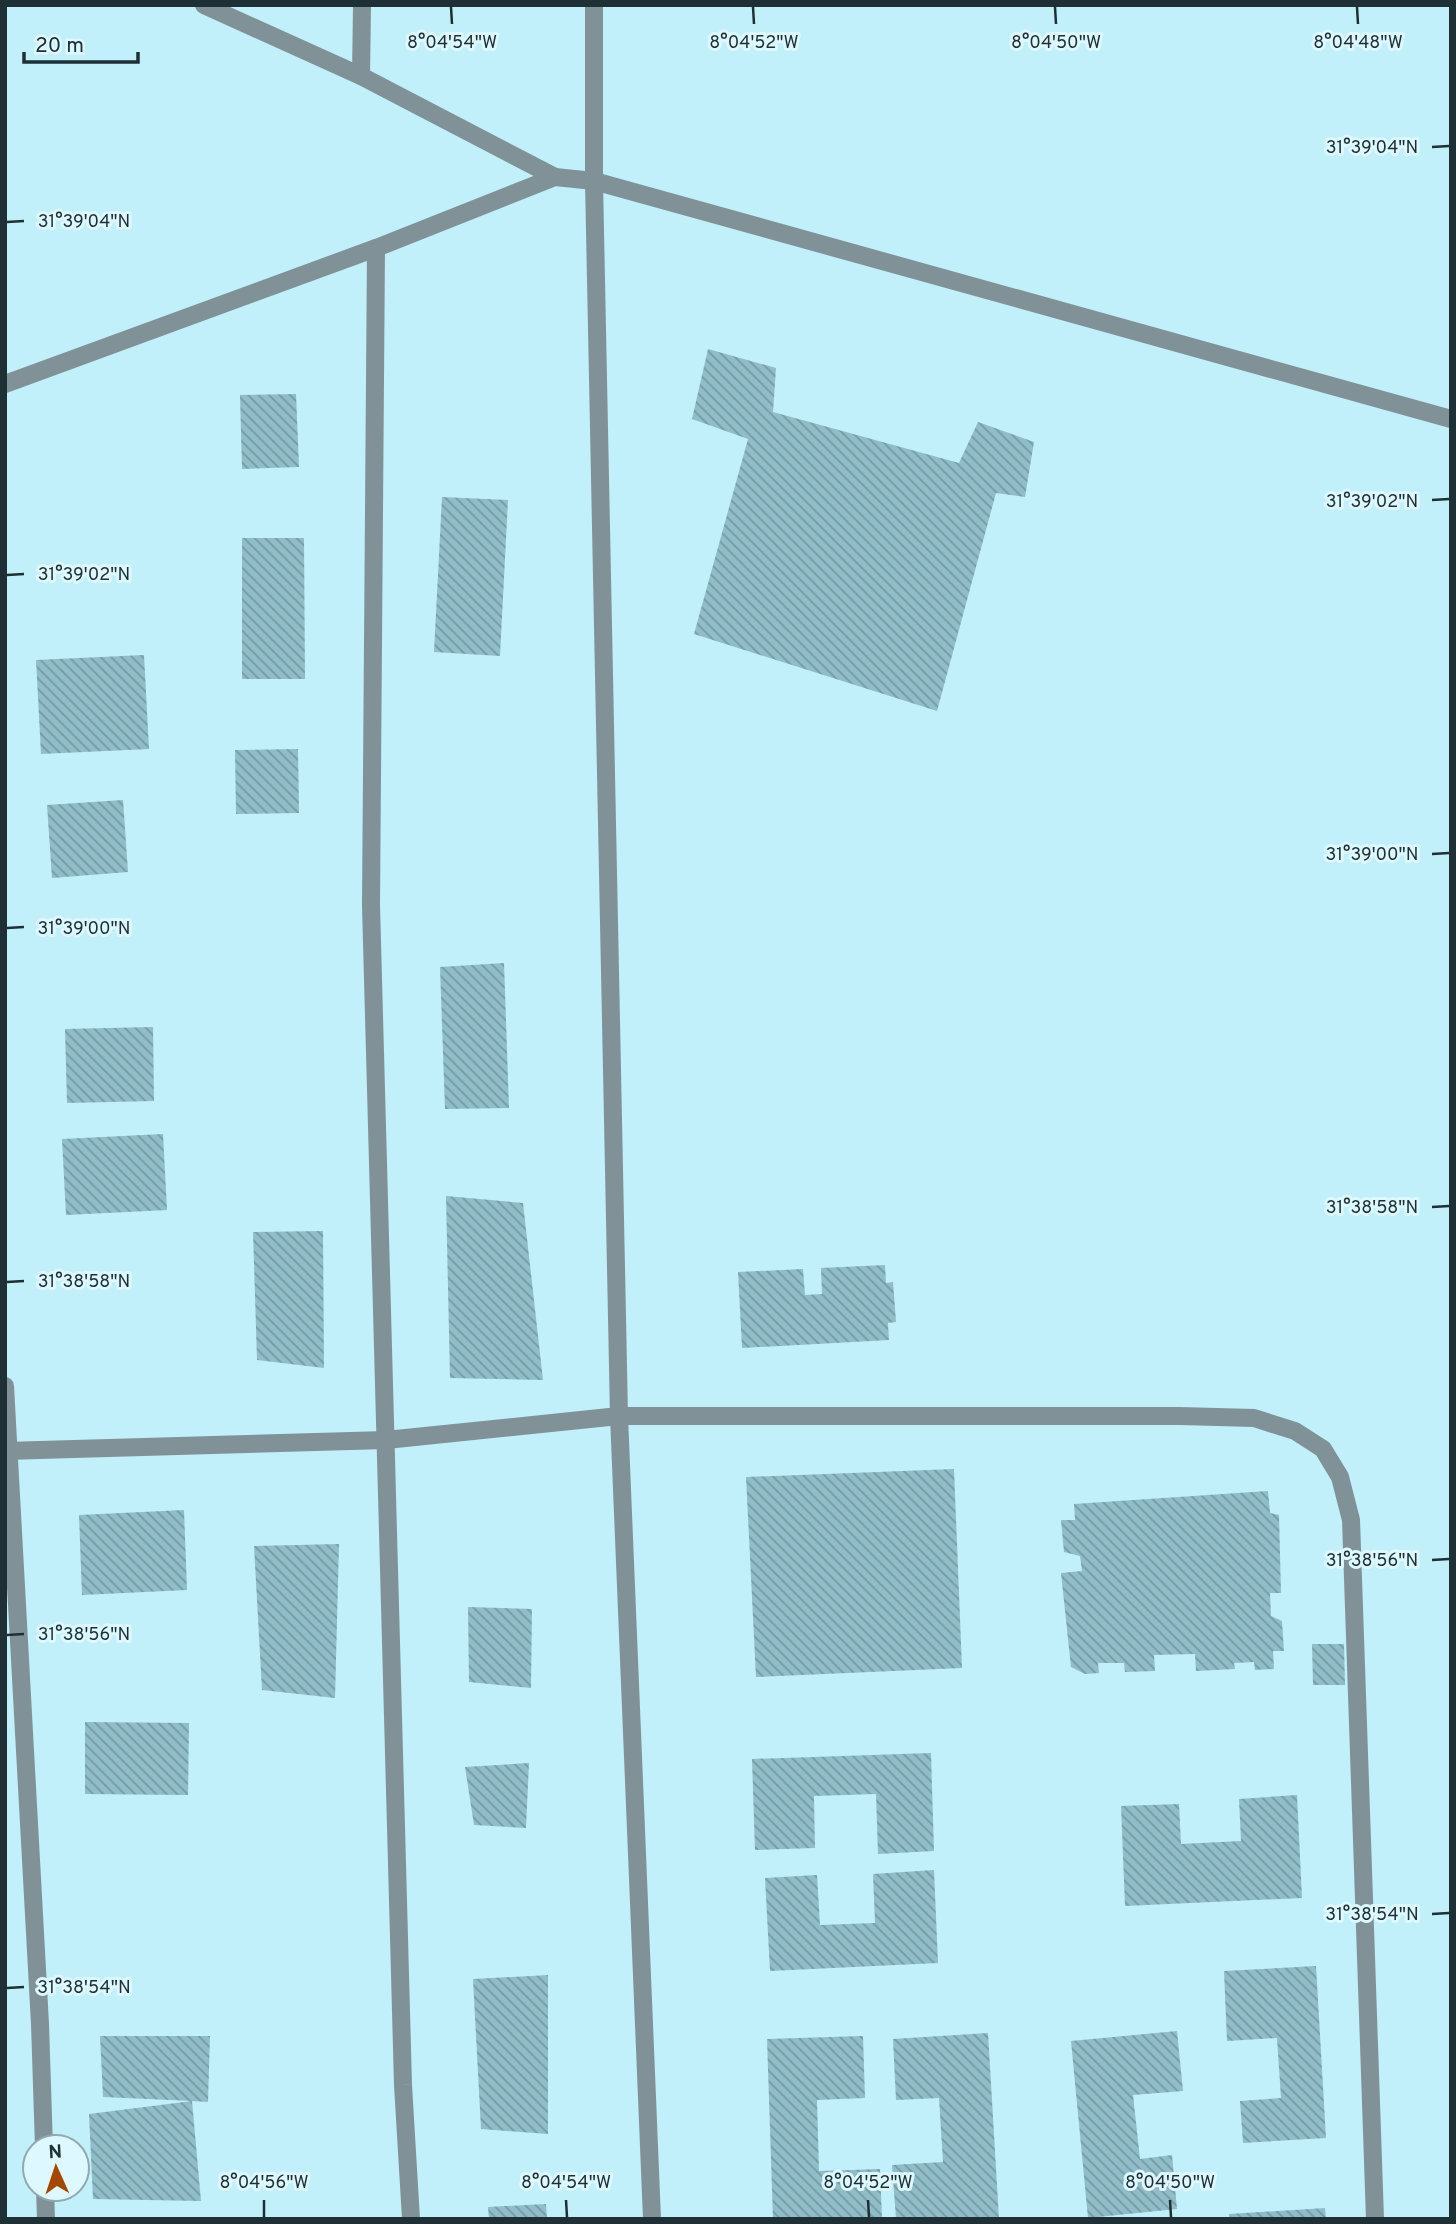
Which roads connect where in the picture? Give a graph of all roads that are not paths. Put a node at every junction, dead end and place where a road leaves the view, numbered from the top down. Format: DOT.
graph roads {
  1 [pos="204,5"];
  2 [pos="362,5"];
  3 [pos="594,5"];
  4 [pos="361,76"];
  5 [pos="555,177"];
  6 [pos="594,181"];
  7 [pos="376,248"];
  8 [pos="5,384"];
  9 [pos="1451,419"];
  10 [pos="5,1387"];
  11 [pos="619,1416"];
  12 [pos="386,1440"];
  13 [pos="7,1451"];
  14 [pos="43,2133"];
  15 [pos="411,2219"];
  16 [pos="652,2219"];
  17 [pos="1375,2219"];
  1 -- 4 [label="street"];
  2 -- 4 [label="street"];
  3 -- 6 [label="street"];
  4 -- 5 [label="street"];
  5 -- 6 [label="street"];
  5 -- 7 [label="street"];
  6 -- 9 [label="street"];
  6 -- 11 [label="street"];
  7 -- 8 [label="street"];
  7 -- 12 [label="street"];
  10 -- 13 [label="street"];
  11 -- 12 [label="street"];
  11 -- 16 [label="street"];
  11 -- 17 [label="street"];
  12 -- 13 [label="street"];
  12 -- 15 [label="street"];
  13 -- 14 [label="street"];
}
